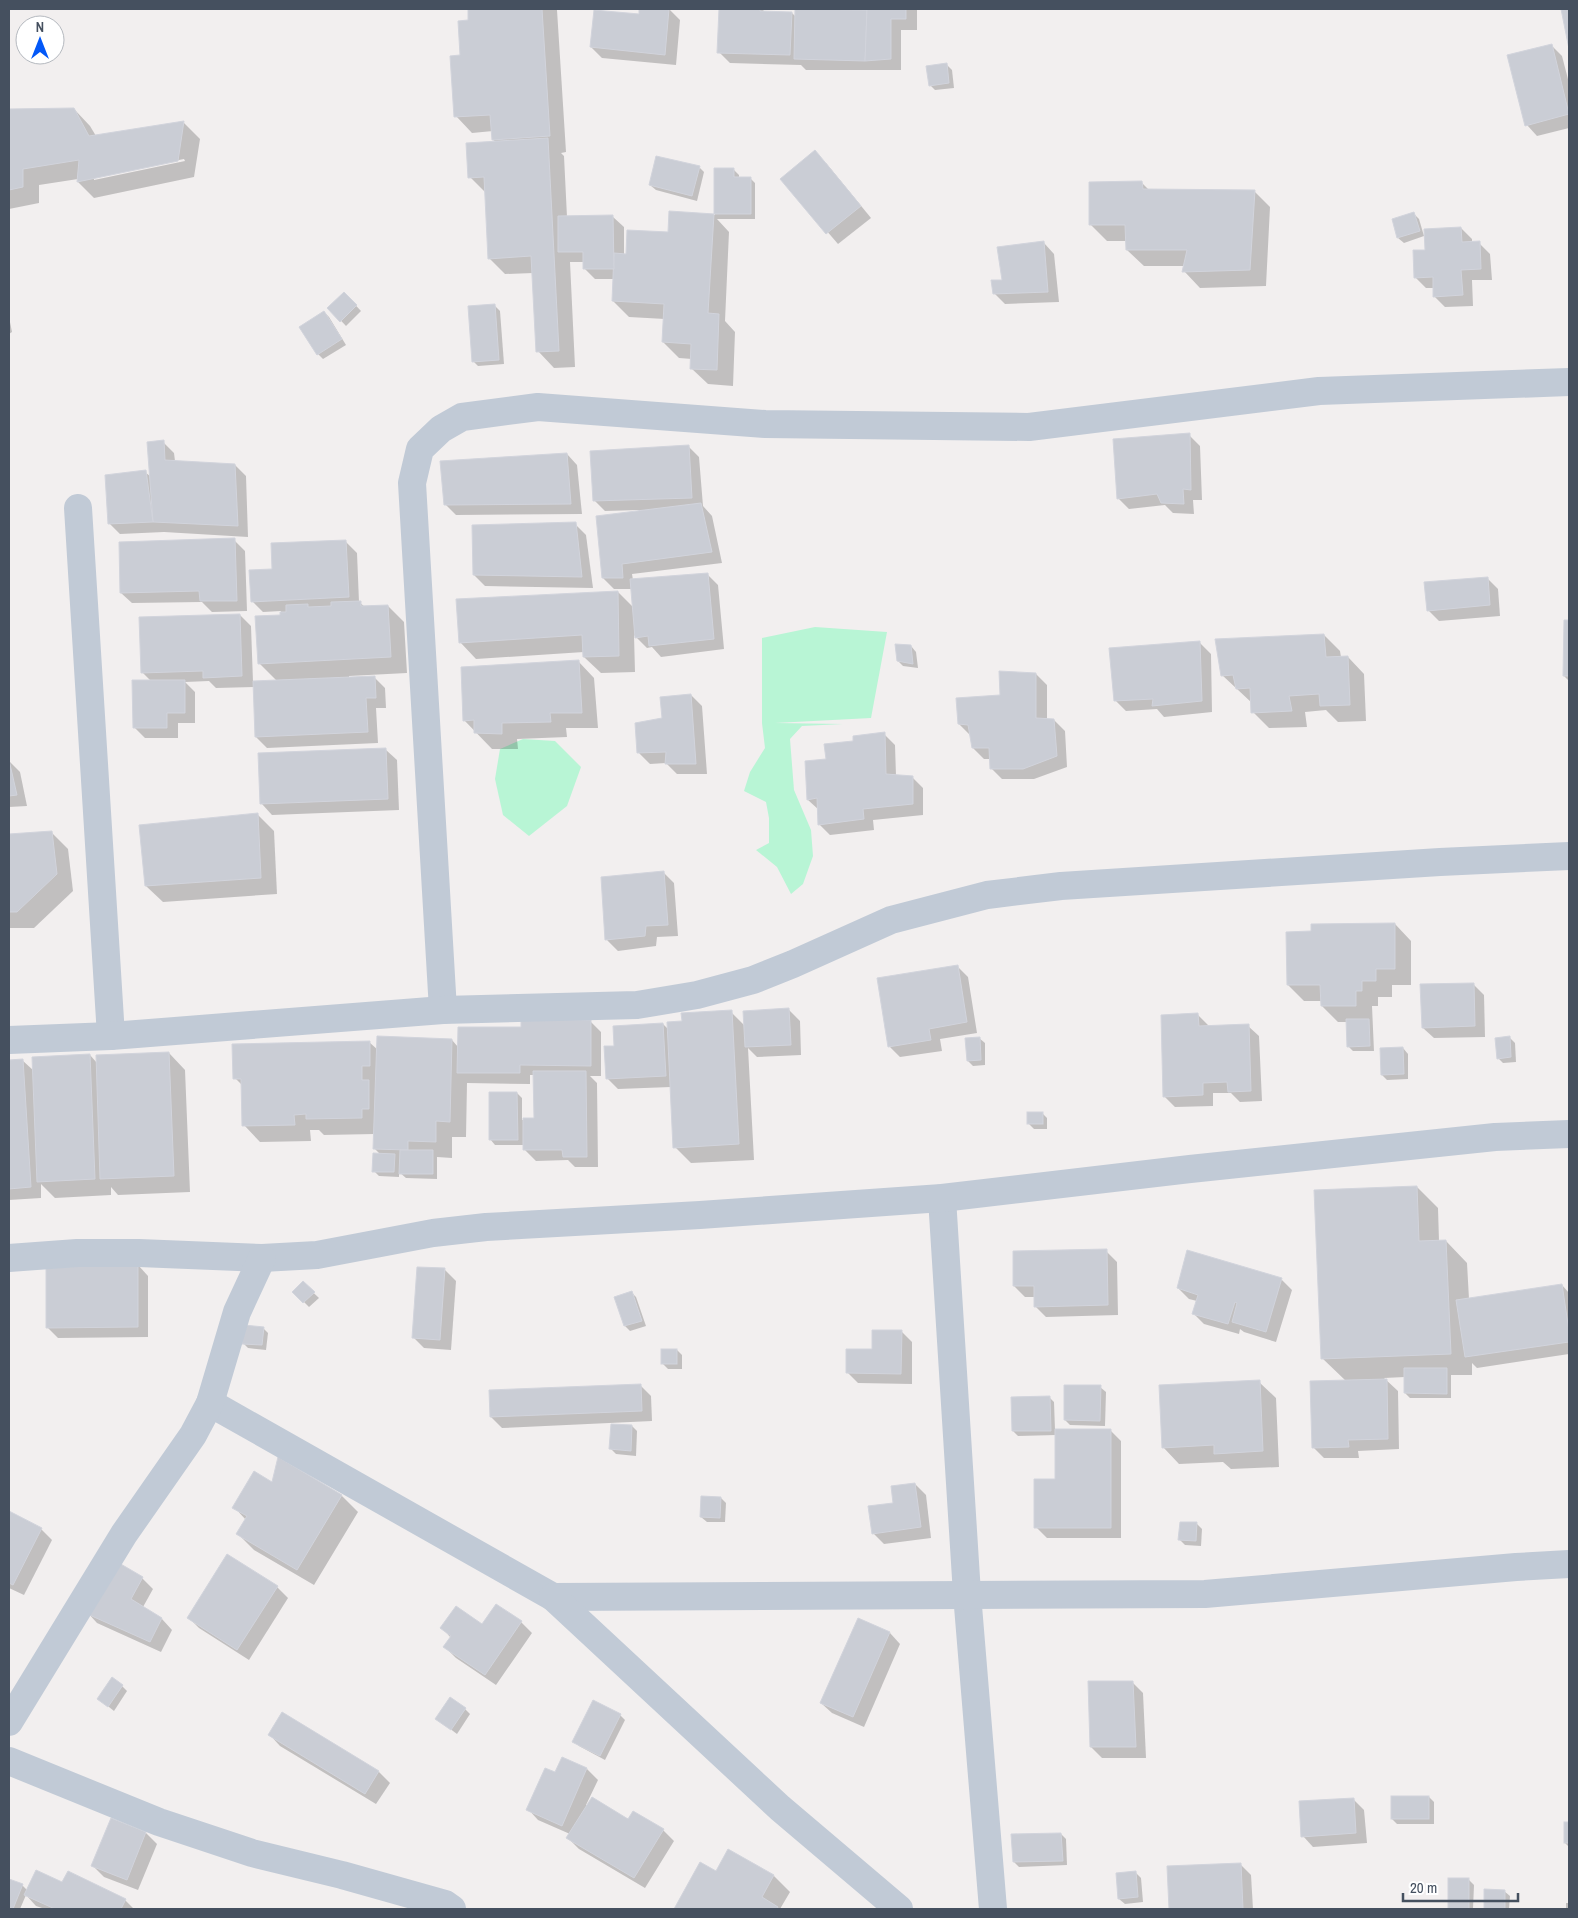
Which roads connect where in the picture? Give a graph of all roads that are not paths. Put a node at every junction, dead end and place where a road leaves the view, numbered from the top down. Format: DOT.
graph roads {
  1 [pos="1569,382"];
  2 [pos="78,508"];
  3 [pos="1569,856"];
  4 [pos="443,1010"];
  5 [pos="111,1036"];
  6 [pos="9,1040"];
  7 [pos="1569,1134"];
  8 [pos="942,1198"];
  9 [pos="9,1258"];
  10 [pos="262,1258"];
  11 [pos="210,1403"];
  12 [pos="1569,1564"];
  13 [pos="966,1594"];
  14 [pos="553,1597"];
  15 [pos="9,1722"];
  16 [pos="9,1761"];
  17 [pos="452,1909"];
  18 [pos="899,1909"];
  19 [pos="994,1909"];
  1 -- 4 [label="street"];
  2 -- 5 [label="street"];
  3 -- 4 [label="street"];
  4 -- 5 [label="street"];
  5 -- 6 [label="street"];
  7 -- 8 [label="street"];
  8 -- 10 [label="street"];
  8 -- 13 [label="street"];
  9 -- 10 [label="street"];
  10 -- 11 [label="street"];
  11 -- 14 [label="street"];
  11 -- 15 [label="street"];
  12 -- 13 [label="street"];
  13 -- 14 [label="street"];
  13 -- 19 [label="street"];
  14 -- 18 [label="street"];
  16 -- 17 [label="street"];
}
